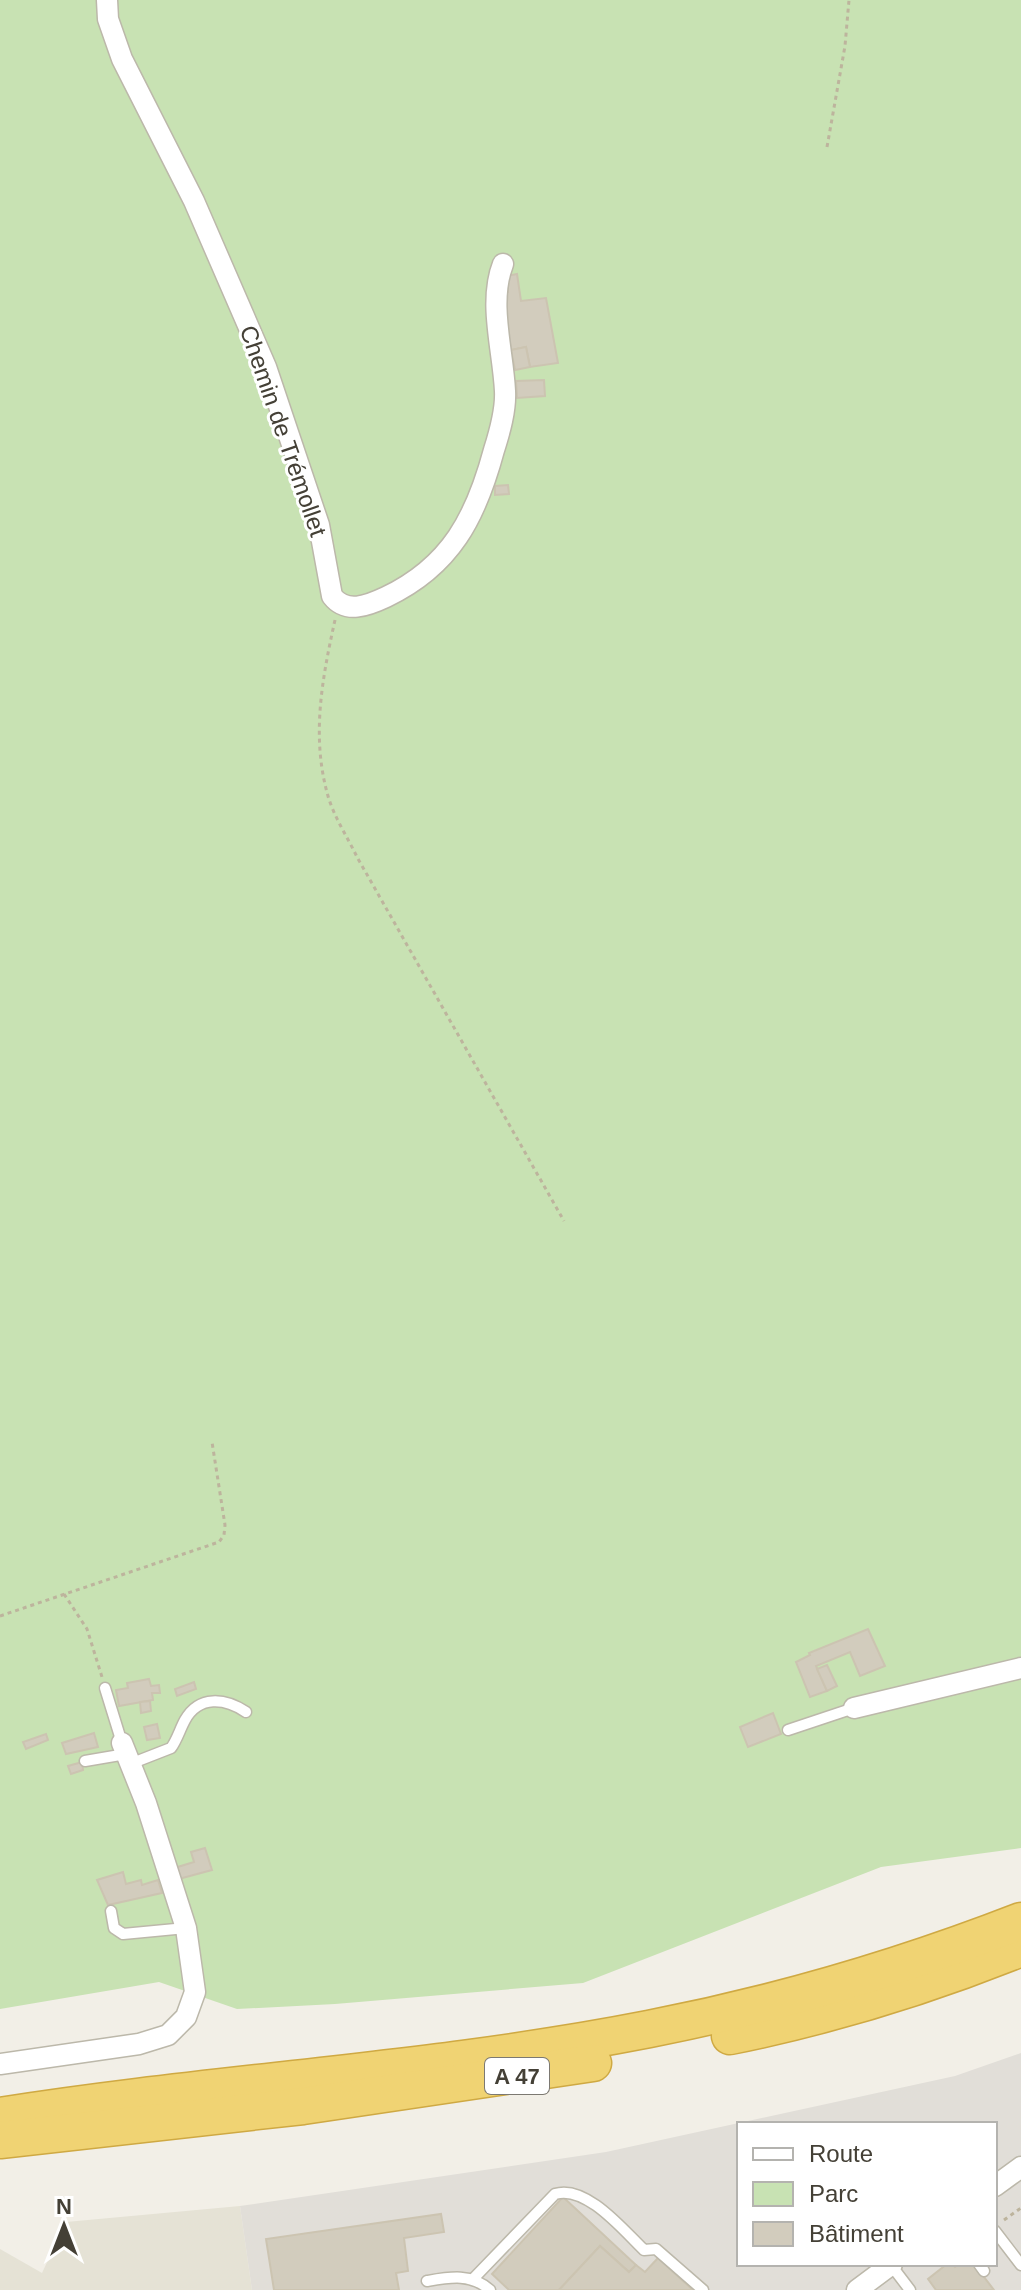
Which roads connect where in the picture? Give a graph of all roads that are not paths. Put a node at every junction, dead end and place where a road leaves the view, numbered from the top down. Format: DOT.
graph roads {
  1 [pos="107,0"];
  2 [pos="503,264"];
  3 [pos="1021,1668"];
  4 [pos="105,1688"];
  5 [pos="854,1708"];
  6 [pos="246,1712"];
  7 [pos="788,1730"];
  8 [pos="126,1754"];
  9 [pos="85,1761"];
  10 [pos="111,1911"];
  11 [pos="1021,1921"];
  12 [pos="186,1928"];
  13 [pos="1021,1948"];
  14 [pos="0,2064"];
  15 [pos="0,2116"];
  16 [pos="0,2140"];
  17 [pos="1021,2167"];
  18 [pos="997,2185"];
  19 [pos="997,2232"];
  20 [pos="1021,2265"];
  21 [pos="888,2266"];
  22 [pos="892,2266"];
  23 [pos="473,2279"];
  24 [pos="427,2281"];
  25 [pos="490,2290"];
  26 [pos="703,2290"];
  27 [pos="857,2290"];
  28 [pos="910,2290"];
  1 -- 2 [label="street, Chemin de Trémollet"];
  3 -- 5 [label="street"];
  4 -- 8 [label="lane"];
  5 -- 7 [label="lane"];
  6 -- 8 [label="lane"];
  8 -- 9 [label="lane"];
  8 -- 12 [label="street"];
  10 -- 12 [label="lane"];
  11 -- 15 [label="highway, A 47"];
  12 -- 14 [label="street"];
  13 -- 16 [label="highway, A 47"];
  17 -- 18 [label="street"];
  19 -- 20 [label="lane"];
  21 -- 27 [label="street"];
  22 -- 28 [label="lane"];
  23 -- 24 [label="lane"];
  23 -- 25 [label="lane"];
  23 -- 26 [label="lane"];
}
